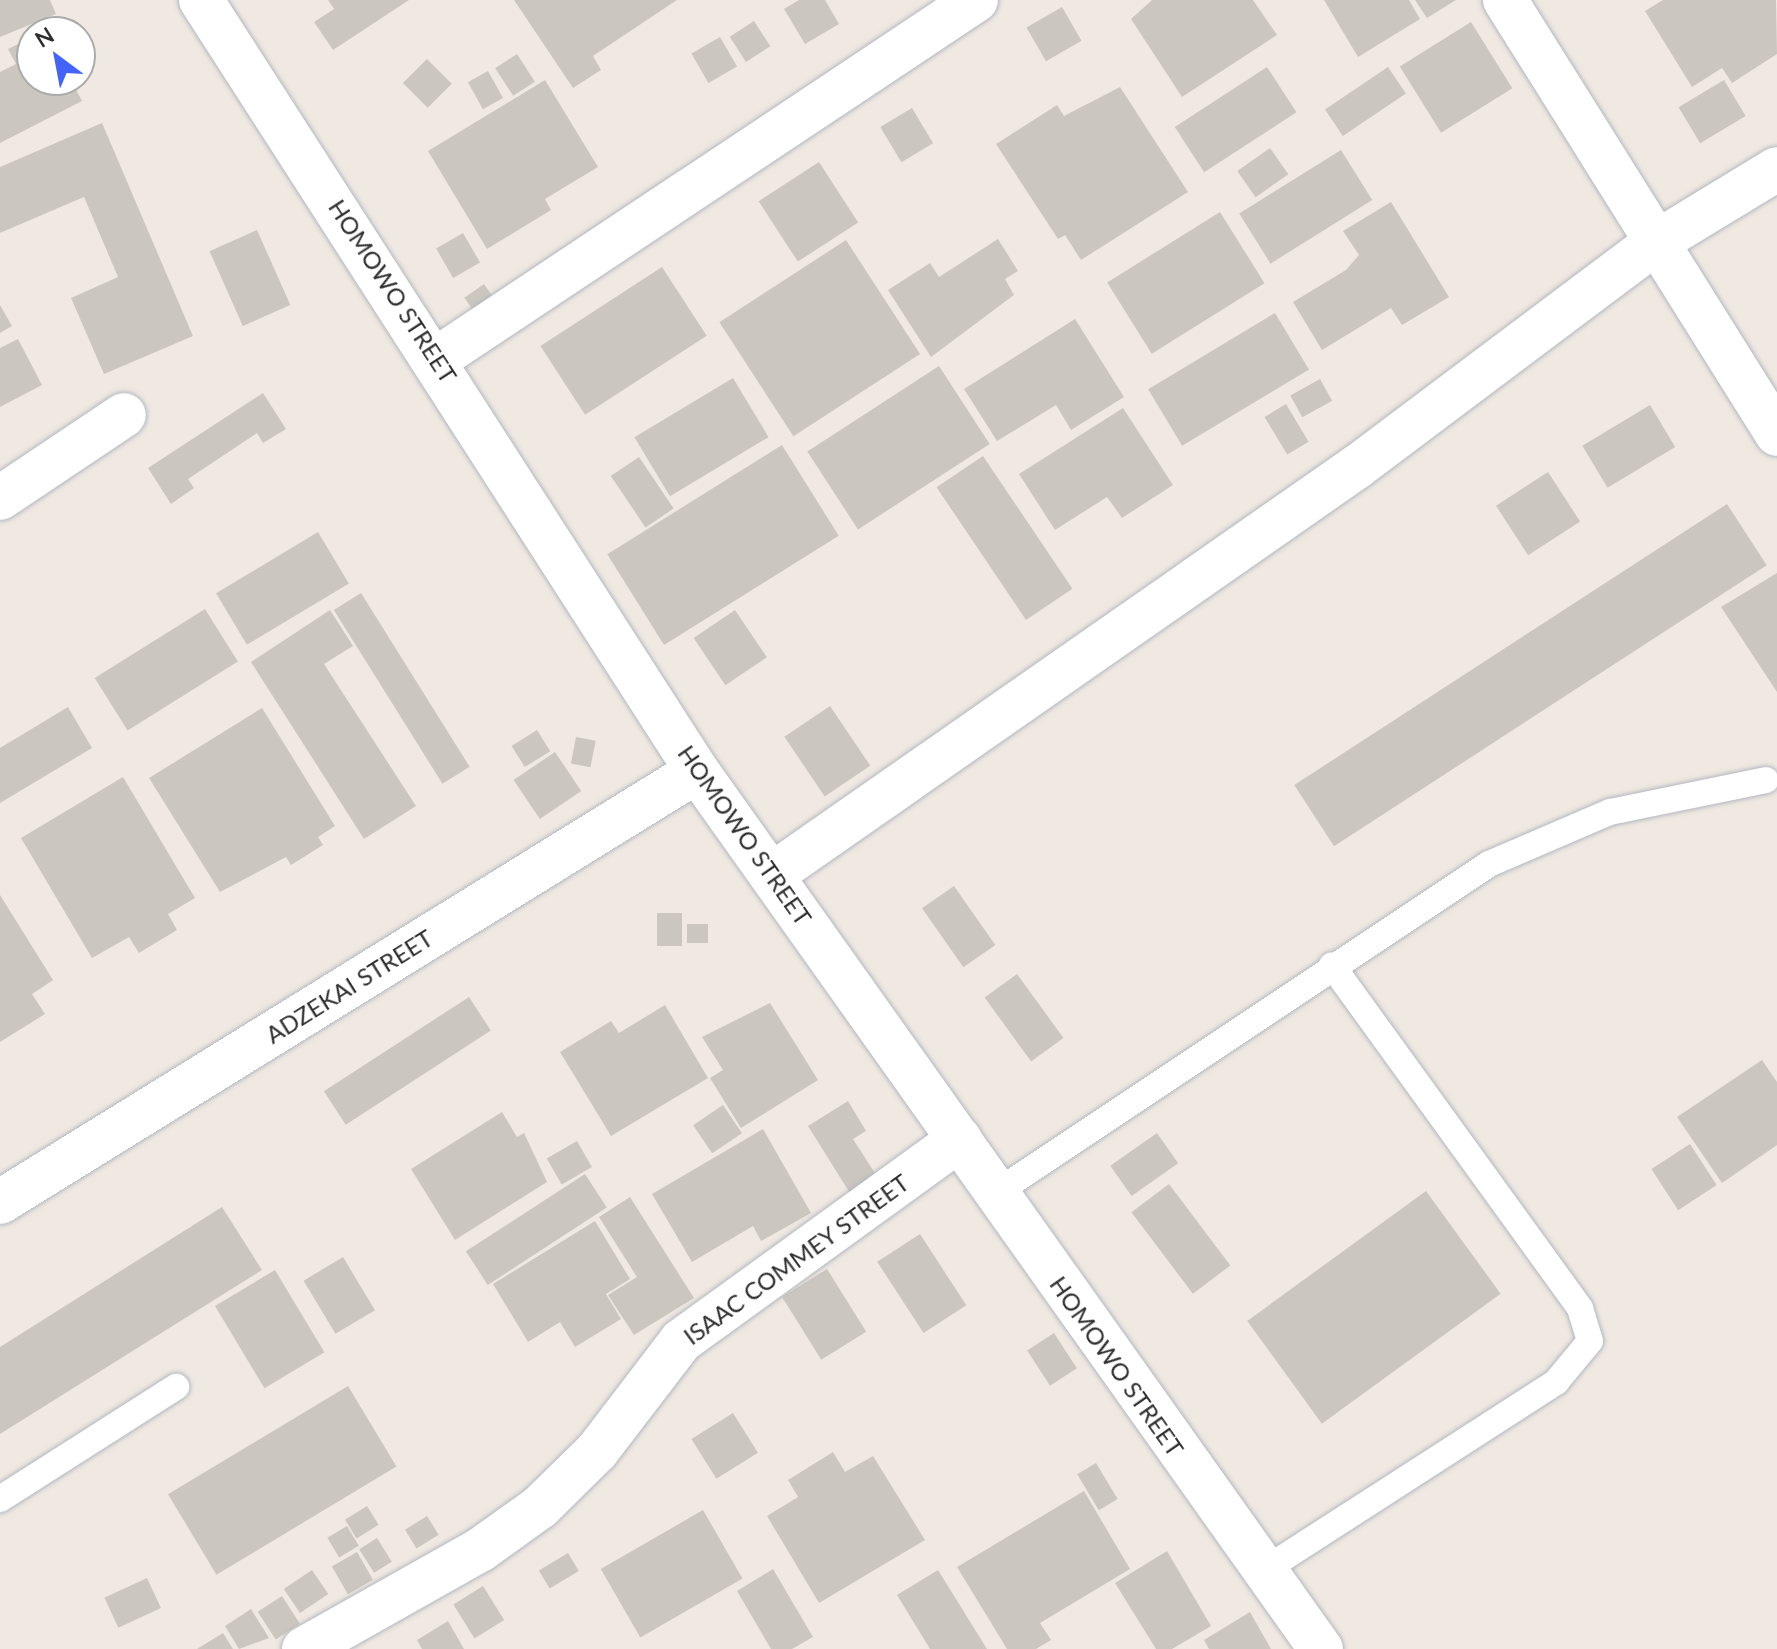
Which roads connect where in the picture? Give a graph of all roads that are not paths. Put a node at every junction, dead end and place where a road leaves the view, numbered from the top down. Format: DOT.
graph roads {
  1 [pos="201,0"];
  2 [pos="976,0"];
  3 [pos="1505,0"];
  4 [pos="1777,169"];
  5 [pos="1652,245"];
  6 [pos="438,358"];
  7 [pos="124,415"];
  8 [pos="1777,434"];
  9 [pos="0,498"];
  10 [pos="697,771"];
  11 [pos="1766,780"];
  12 [pos="773,874"];
  13 [pos="1332,965"];
  14 [pos="960,1139"];
  15 [pos="997,1192"];
  16 [pos="0,1202"];
  17 [pos="176,1387"];
  18 [pos="0,1499"];
  19 [pos="1263,1571"];
  20 [pos="304,1649"];
  21 [pos="1321,1649"];
  1 -- 6 [label="street, HOMOWO STREET"];
  2 -- 6 [label="street"];
  3 -- 5 [label="street"];
  4 -- 5 [label="street"];
  5 -- 8 [label="street"];
  5 -- 12 [label="street"];
  6 -- 10 [label="street, HOMOWO STREET"];
  7 -- 9 [label="street"];
  10 -- 12 [label="street, HOMOWO STREET"];
  10 -- 16 [label="street, ADZEKAI STREET"];
  11 -- 13 [label="lane"];
  12 -- 14 [label="street, HOMOWO STREET"];
  13 -- 15 [label="lane"];
  13 -- 19 [label="lane"];
  14 -- 15 [label="street, HOMOWO STREET"];
  14 -- 20 [label="street, ISAAC COMMEY STREET"];
  15 -- 19 [label="street, HOMOWO STREET"];
  17 -- 18 [label="lane"];
  19 -- 21 [label="street, HOMOWO STREET"];
}
